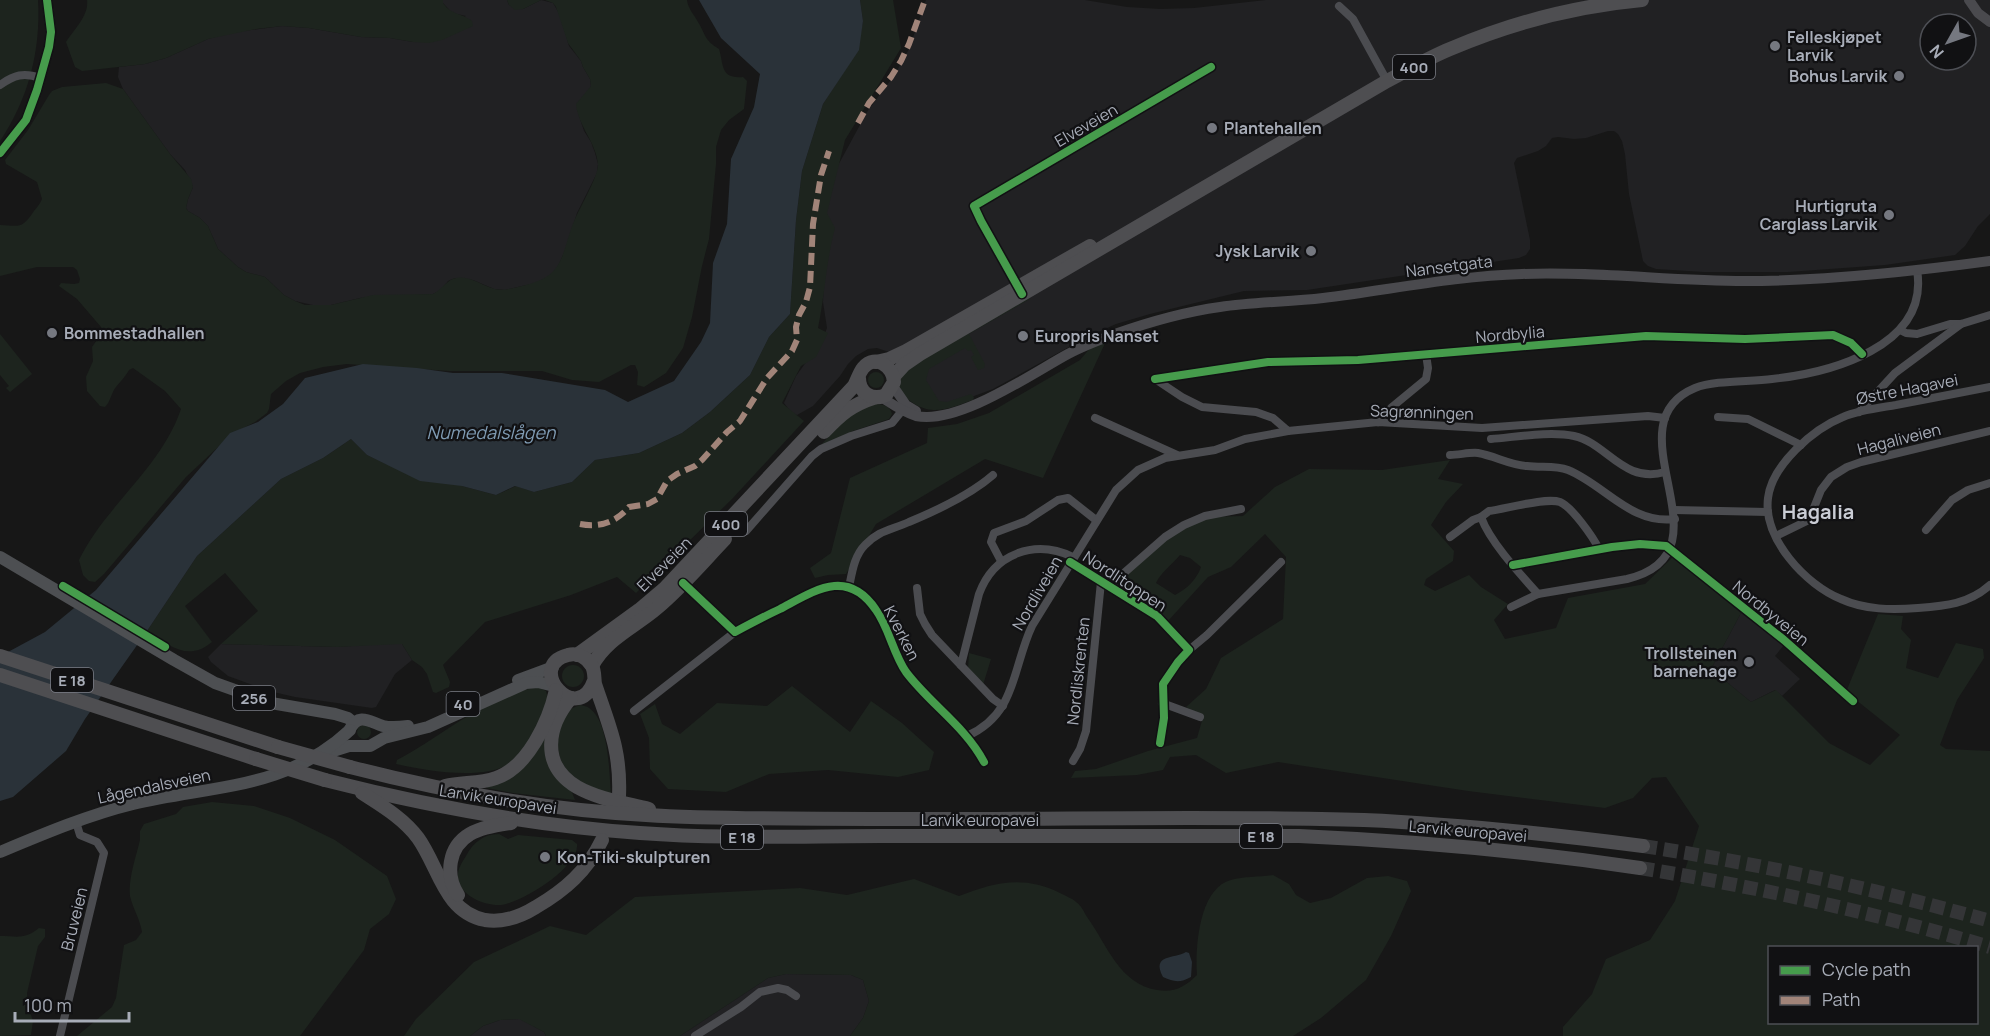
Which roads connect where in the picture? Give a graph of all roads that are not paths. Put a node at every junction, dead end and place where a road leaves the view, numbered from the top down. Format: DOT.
graph roads {
  1 [pos="47,0"];
  2 [pos="1642,0"];
  3 [pos="1969,0"];
  4 [pos="1339,6"];
  5 [pos="1990,21"];
  6 [pos="1211,67"];
  7 [pos="40,78"];
  8 [pos="1388,81"];
  9 [pos="0,85"];
  10 [pos="0,153"];
  11 [pos="1990,261"];
  12 [pos="1917,270"];
  13 [pos="1020,290"];
  14 [pos="1990,315"];
  15 [pos="1961,324"];
  16 [pos="1900,330"];
  17 [pos="1426,354"];
  18 [pos="1862,354"];
  19 [pos="876,362"];
  20 [pos="859,378"];
  21 [pos="893,381"];
  22 [pos="1990,387"];
  23 [pos="878,397"];
  24 [pos="904,408"];
  25 [pos="1859,412"];
  26 [pos="1718,417"];
  27 [pos="1095,418"];
  28 [pos="1665,418"];
  29 [pos="1378,422"];
  30 [pos="1288,430"];
  31 [pos="1990,431"];
  32 [pos="1491,439"];
  33 [pos="1801,445"];
  34 [pos="1177,455"];
  35 [pos="1450,455"];
  36 [pos="1665,472"];
  37 [pos="993,475"];
  38 [pos="1990,483"];
  39 [pos="1241,509"];
  40 [pos="1674,510"];
  41 [pos="1768,512"];
  42 [pos="1481,517"];
  43 [pos="1675,519"];
  44 [pos="1096,520"];
  45 [pos="1926,530"];
  46 [pos="746,531"];
  47 [pos="1776,536"];
  48 [pos="1450,537"];
  49 [pos="1599,549"];
  50 [pos="1670,549"];
  51 [pos="0,557"];
  52 [pos="1072,559"];
  53 [pos="1001,561"];
  54 [pos="1281,562"];
  55 [pos="1513,566"];
  56 [pos="683,584"];
  57 [pos="1104,584"];
  58 [pos="1990,585"];
  59 [pos="849,587"];
  60 [pos="917,588"];
  61 [pos="1538,594"];
  62 [pos="1511,607"];
  63 [pos="735,632"];
  64 [pos="1190,650"];
  65 [pos="577,655"];
  66 [pos="0,656"];
  67 [pos="961,665"];
  68 [pos="592,666"];
  69 [pos="553,667"];
  70 [pos="0,675"];
  71 [pos="594,681"];
  72 [pos="555,688"];
  73 [pos="577,697"];
  74 [pos="1853,701"];
  75 [pos="1162,704"];
  76 [pos="1003,706"];
  77 [pos="634,711"];
  78 [pos="1200,717"];
  79 [pos="372,720"];
  80 [pos="608,721"];
  81 [pos="352,726"];
  82 [pos="967,736"];
  83 [pos="374,743"];
  84 [pos="1160,743"];
  85 [pos="360,747"];
  86 [pos="316,756"];
  87 [pos="1073,761"];
  88 [pos="984,762"];
  89 [pos="352,787"];
  90 [pos="438,788"];
  91 [pos="618,796"];
  92 [pos="680,816"];
  93 [pos="523,821"];
  94 [pos="76,822"];
  95 [pos="602,840"];
  96 [pos="1643,846"];
  97 [pos="0,852"];
  98 [pos="1640,868"];
  99 [pos="537,906"];
  100 [pos="796,996"];
  101 [pos="60,1036"];
  102 [pos="695,1036"];
  1 -- 7 [label="main road"];
  2 -- 8 [label="highway, 400"];
  3 -- 5 [label="main road"];
  4 -- 8 [label="street"];
  6 -- 13 [label="street, Elveveien"];
  7 -- 9 [label="street"];
  7 -- 10 [label="main road"];
  8 -- 13 [label="highway, 400"];
  11 -- 12 [label="main road, Nansetgata"];
  12 -- 16 [label="street"];
  12 -- 24 [label="main road, Nansetgata"];
  13 -- 19 [label="highway, 400"];
  13 -- 21 [label="highway, 400"];
  14 -- 15 [label="street"];
  15 -- 16 [label="street"];
  15 -- 25 [label="street"];
  16 -- 18 [label="street"];
  17 -- 18 [label="street, Nordbylia"];
  17 -- 29 [label="street"];
  17 -- 30 [label="street, Nordbylia"];
  18 -- 28 [label="street"];
  19 -- 20 [label="highway, 400"];
  19 -- 21 [label="highway"];
  20 -- 23 [label="highway"];
  20 -- 65 [label="highway, Elveveien / 400"];
  21 -- 23 [label="highway, 400"];
  21 -- 24 [label="main road"];
  22 -- 25 [label="street, Østre Hagavei"];
  23 -- 24 [label="main road, Nansetgata"];
  23 -- 56 [label="highway, Elveveien / 400"];
  24 -- 46 [label="street"];
  25 -- 33 [label="street, Østre Hagavei"];
  26 -- 33 [label="street"];
  27 -- 34 [label="street"];
  28 -- 29 [label="street, Sagrønningen"];
  28 -- 36 [label="street"];
  29 -- 30 [label="street, Sagrønningen"];
  30 -- 34 [label="street, Nordliveien"];
  31 -- 47 [label="street, Hagaliveien"];
  32 -- 36 [label="street"];
  33 -- 41 [label="street, Østre Hagavei"];
  34 -- 44 [label="street, Nordliveien"];
  35 -- 43 [label="street"];
  36 -- 40 [label="street"];
  37 -- 59 [label="street"];
  38 -- 45 [label="street"];
  39 -- 57 [label="street"];
  40 -- 41 [label="street"];
  40 -- 43 [label="street"];
  41 -- 47 [label="street"];
  42 -- 48 [label="street"];
  42 -- 49 [label="street"];
  42 -- 55 [label="street"];
  43 -- 50 [label="street"];
  44 -- 52 [label="street, Nordliveien"];
  44 -- 53 [label="street"];
  47 -- 58 [label="street"];
  49 -- 50 [label="street"];
  49 -- 55 [label="street"];
  50 -- 61 [label="street"];
  50 -- 74 [label="street, Nordbyveien"];
  51 -- 81 [label="main road, 256"];
  52 -- 53 [label="street, Nordlitoppen"];
  52 -- 57 [label="street, Nordlitoppen"];
  52 -- 76 [label="street, Nordliveien"];
  53 -- 67 [label="street"];
  54 -- 64 [label="street"];
  55 -- 61 [label="street"];
  56 -- 63 [label="street"];
  56 -- 68 [label="highway, Elveveien / 400"];
  57 -- 64 [label="street, Nordlitoppen"];
  57 -- 87 [label="street, Nordliskrenten"];
  59 -- 63 [label="street"];
  59 -- 82 [label="street, Kverken"];
  60 -- 67 [label="street"];
  61 -- 62 [label="street"];
  63 -- 77 [label="street"];
  64 -- 75 [label="street"];
  65 -- 68 [label="highway"];
  65 -- 69 [label="highway, 400"];
  66 -- 90 [label="highway, Larvik europavei / E 18, bridge"];
  67 -- 76 [label="street"];
  68 -- 71 [label="highway"];
  69 -- 72 [label="highway"];
  69 -- 79 [label="main road, 40"];
  70 -- 89 [label="highway, Larvik europavei / E 18, bridge"];
  71 -- 73 [label="highway"];
  71 -- 80 [label="highway"];
  72 -- 73 [label="highway"];
  72 -- 83 [label="main road, 40"];
  72 -- 90 [label="highway, E 18"];
  73 -- 80 [label="highway"];
  73 -- 92 [label="highway, E 18"];
  75 -- 78 [label="street"];
  75 -- 84 [label="street"];
  76 -- 82 [label="street, Nordliveien"];
  79 -- 81 [label="main road, 40"];
  79 -- 83 [label="main road"];
  80 -- 91 [label="highway"];
  81 -- 85 [label="main road"];
  81 -- 86 [label="main road, Lågendalsveien / 40"];
  82 -- 88 [label="street, Kverken"];
  83 -- 85 [label="main road, 40"];
  85 -- 86 [label="main road, Lågendalsveien / 40"];
  86 -- 94 [label="main road, Lågendalsveien / 40"];
  89 -- 93 [label="highway, Larvik europavei / E 18"];
  89 -- 99 [label="highway, E 18"];
  90 -- 92 [label="highway, Larvik europavei / E 18"];
  92 -- 96 [label="highway, Larvik europavei / E 18"];
  93 -- 98 [label="highway, Larvik europavei / E 18"];
  93 -- 99 [label="highway, E 18"];
  94 -- 97 [label="main road, Lågendalsveien / 40"];
  94 -- 101 [label="street, Bruveien"];
  95 -- 99 [label="highway, E 18"];
  100 -- 102 [label="street"];
}
